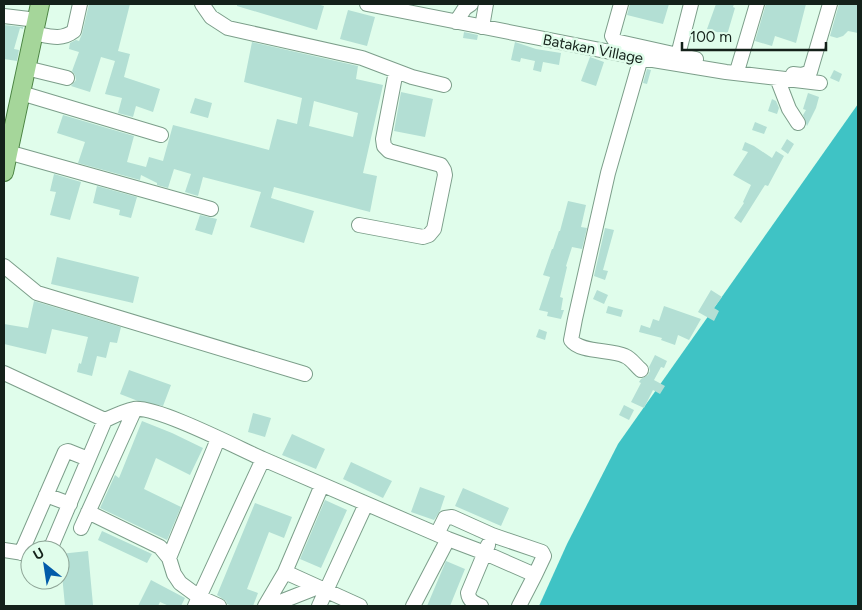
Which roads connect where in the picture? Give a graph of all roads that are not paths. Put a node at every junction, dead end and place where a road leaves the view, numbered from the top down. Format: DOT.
graph roads {
  1 [pos="80,4"];
  2 [pos="202,4"];
  3 [pos="367,4"];
  4 [pos="471,4"];
  5 [pos="486,4"];
  6 [pos="621,4"];
  7 [pos="691,4"];
  8 [pos="757,4"];
  9 [pos="830,4"];
  10 [pos="4,16"];
  11 [pos="37,19"];
  12 [pos="456,22"];
  13 [pos="482,27"];
  14 [pos="678,55"];
  15 [pos="640,58"];
  16 [pos="26,68"];
  17 [pos="738,68"];
  18 [pos="396,71"];
  19 [pos="67,78"];
  20 [pos="778,82"];
  21 [pos="820,83"];
  22 [pos="444,85"];
  23 [pos="20,93"];
  24 [pos="798,123"];
  25 [pos="161,135"];
  26 [pos="5,160"];
  27 [pos="211,209"];
  28 [pos="359,225"];
  29 [pos="4,266"];
  30 [pos="641,370"];
  31 [pos="4,373"];
  32 [pos="305,374"];
  33 [pos="135,409"];
  34 [pos="105,420"];
  35 [pos="218,439"];
  36 [pos="88,459"];
  37 [pos="264,459"];
  38 [pos="322,485"];
  39 [pos="46,495"];
  40 [pos="70,504"];
  41 [pos="366,504"];
  42 [pos="88,512"];
  43 [pos="81,528"];
  44 [pos="492,535"];
  45 [pos="442,537"];
  46 [pos="30,540"];
  47 [pos="54,540"];
  48 [pos="4,550"];
  49 [pos="20,553"];
  50 [pos="485,553"];
  51 [pos="169,558"];
  52 [pos="285,572"];
  53 [pos="535,575"];
  54 [pos="323,589"];
  55 [pos="197,602"];
  56 [pos="219,606"];
  57 [pos="265,606"];
  58 [pos="270,606"];
  59 [pos="319,606"];
  60 [pos="360,606"];
  61 [pos="413,606"];
  62 [pos="481,606"];
  63 [pos="519,606"];
  1 -- 11 [label="street"];
  2 -- 18 [label="street"];
  3 -- 12 [label="street, Batakan Village"];
  4 -- 12 [label="street"];
  5 -- 13 [label="street"];
  6 -- 14 [label="street"];
  7 -- 14 [label="street"];
  8 -- 17 [label="street"];
  9 -- 17 [label="street"];
  10 -- 11 [label="street"];
  11 -- 16 [label="main road"];
  12 -- 13 [label="street, Batakan Village"];
  13 -- 15 [label="street, Batakan Village"];
  14 -- 17 [label="street"];
  15 -- 20 [label="street, Batakan Village"];
  15 -- 30 [label="street"];
  16 -- 19 [label="street"];
  16 -- 23 [label="main road"];
  18 -- 22 [label="street"];
  18 -- 28 [label="street"];
  20 -- 21 [label="street, Batakan Village"];
  20 -- 24 [label="street"];
  23 -- 25 [label="street"];
  23 -- 26 [label="main road"];
  26 -- 27 [label="street"];
  29 -- 32 [label="street"];
  31 -- 34 [label="street"];
  33 -- 34 [label="street"];
  33 -- 35 [label="street"];
  33 -- 42 [label="street"];
  34 -- 36 [label="street"];
  35 -- 37 [label="street"];
  35 -- 51 [label="street"];
  36 -- 39 [label="street"];
  36 -- 40 [label="street"];
  37 -- 38 [label="street"];
  37 -- 55 [label="street"];
  38 -- 41 [label="street"];
  38 -- 52 [label="street"];
  39 -- 40 [label="street"];
  39 -- 46 [label="street"];
  40 -- 47 [label="street"];
  41 -- 45 [label="street"];
  41 -- 54 [label="street"];
  42 -- 43 [label="street"];
  42 -- 51 [label="street"];
  44 -- 45 [label="street"];
  44 -- 50 [label="street"];
  44 -- 53 [label="street"];
  45 -- 50 [label="street"];
  45 -- 61 [label="street"];
  48 -- 49 [label="street"];
  50 -- 53 [label="street"];
  50 -- 62 [label="street"];
  51 -- 55 [label="street"];
  52 -- 54 [label="street"];
  52 -- 57 [label="street"];
  53 -- 63 [label="street"];
  54 -- 58 [label="street"];
  54 -- 59 [label="street"];
  54 -- 60 [label="street"];
  55 -- 56 [label="street"];
}
